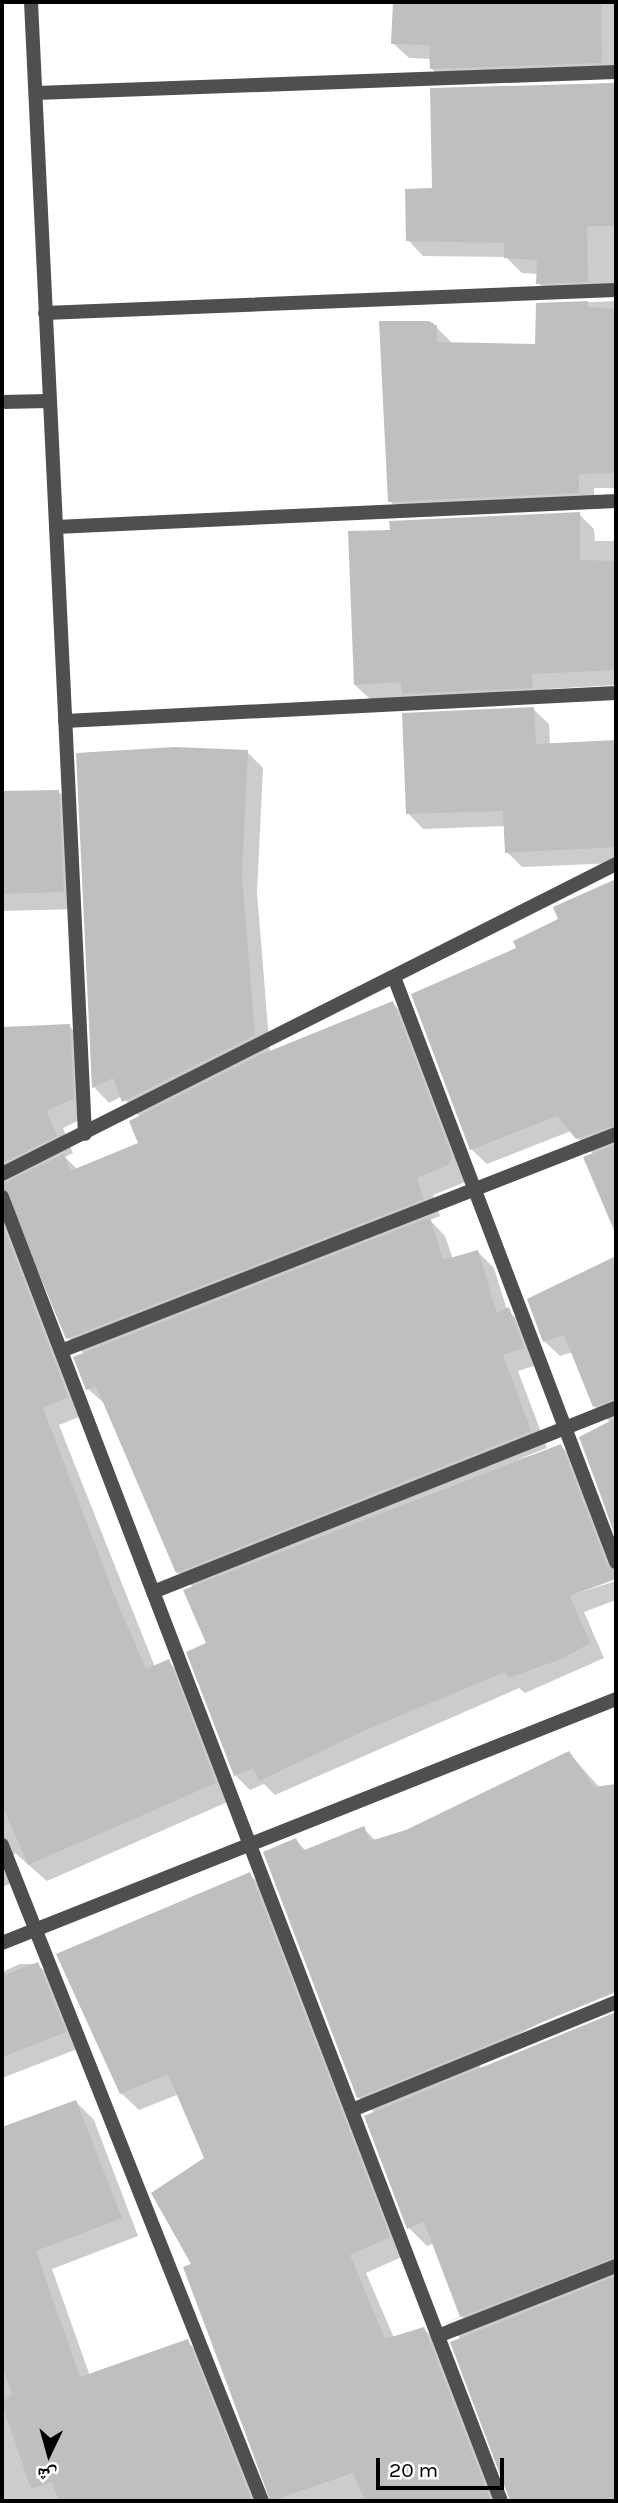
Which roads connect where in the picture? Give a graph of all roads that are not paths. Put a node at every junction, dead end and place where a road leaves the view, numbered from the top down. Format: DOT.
graph roads {
  1 [pos="31,2"];
  2 [pos="616,72"];
  3 [pos="36,93"];
  4 [pos="616,290"];
  5 [pos="45,313"];
  6 [pos="49,401"];
  7 [pos="2,402"];
  8 [pos="616,501"];
  9 [pos="56,527"];
  10 [pos="616,693"];
  11 [pos="65,721"];
  12 [pos="616,864"];
  13 [pos="394,977"];
  14 [pos="85,1134"];
  15 [pos="616,1134"];
  16 [pos="2,1174"];
  17 [pos="475,1189"];
  18 [pos="2,1197"];
  19 [pos="61,1351"];
  20 [pos="616,1408"];
  21 [pos="565,1428"];
  22 [pos="616,1562"];
  23 [pos="153,1592"];
  24 [pos="616,1699"];
  25 [pos="2,1844"];
  26 [pos="250,1844"];
  27 [pos="35,1929"];
  28 [pos="2,1943"];
  29 [pos="616,2003"];
  30 [pos="352,2110"];
  31 [pos="616,2266"];
  32 [pos="438,2336"];
  33 [pos="262,2501"];
  34 [pos="501,2501"];
  1 -- 3 [label="street"];
  2 -- 3 [label="street"];
  3 -- 5 [label="street"];
  4 -- 5 [label="street"];
  5 -- 6 [label="street"];
  6 -- 7 [label="street"];
  6 -- 9 [label="street"];
  8 -- 9 [label="street"];
  9 -- 11 [label="street"];
  10 -- 11 [label="street"];
  11 -- 14 [label="street"];
  12 -- 13 [label="street"];
  13 -- 14 [label="street"];
  13 -- 17 [label="street"];
  14 -- 16 [label="street"];
  15 -- 17 [label="street"];
  17 -- 19 [label="street"];
  17 -- 21 [label="street"];
  18 -- 19 [label="street"];
  19 -- 23 [label="street"];
  20 -- 21 [label="street"];
  21 -- 22 [label="street"];
  21 -- 23 [label="street"];
  23 -- 26 [label="street"];
  24 -- 26 [label="street"];
  25 -- 27 [label="street"];
  26 -- 27 [label="street"];
  26 -- 30 [label="street"];
  27 -- 28 [label="street"];
  27 -- 33 [label="street"];
  29 -- 30 [label="street"];
  30 -- 32 [label="street"];
  31 -- 32 [label="street"];
  32 -- 34 [label="street"];
}
